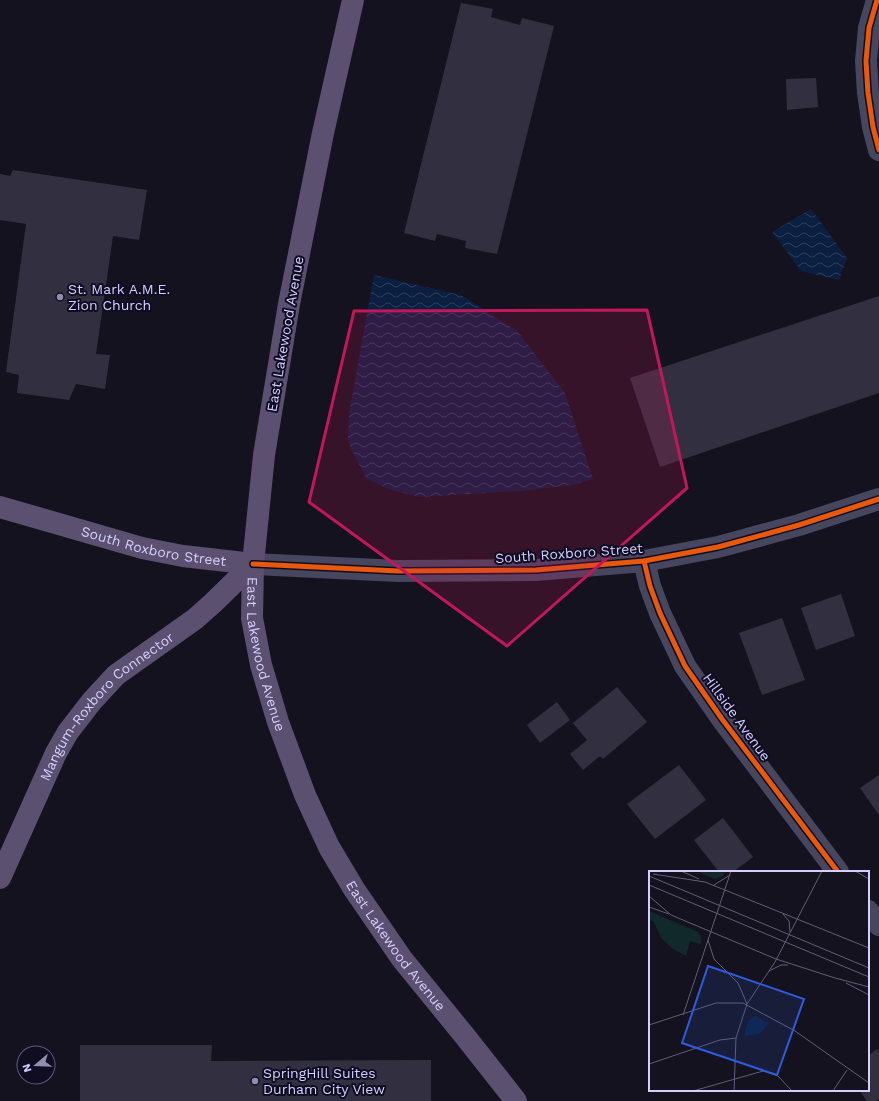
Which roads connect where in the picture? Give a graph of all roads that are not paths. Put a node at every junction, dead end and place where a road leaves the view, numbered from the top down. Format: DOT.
graph roads {
  1 [pos="353,0"];
  2 [pos="877,0"];
  3 [pos="879,150"];
  4 [pos="879,499"];
  5 [pos="0,507"];
  6 [pos="644,561"];
  7 [pos="253,564"];
  8 [pos="837,871"];
  9 [pos="0,878"];
  10 [pos="869,912"];
  11 [pos="879,925"];
  12 [pos="516,1101"];
  1 -- 7 [label="main road, East Lakewood Avenue"];
  2 -- 3 [label="street"];
  4 -- 6 [label="street, South Roxboro Street"];
  5 -- 7 [label="main road, South Roxboro Street"];
  6 -- 7 [label="street, South Roxboro Street"];
  6 -- 8 [label="street, Hillside Avenue"];
  7 -- 9 [label="main road, Mangum-Roxboro Connector"];
  7 -- 12 [label="main road, East Lakewood Avenue"];
  10 -- 11 [label="street"];
}
